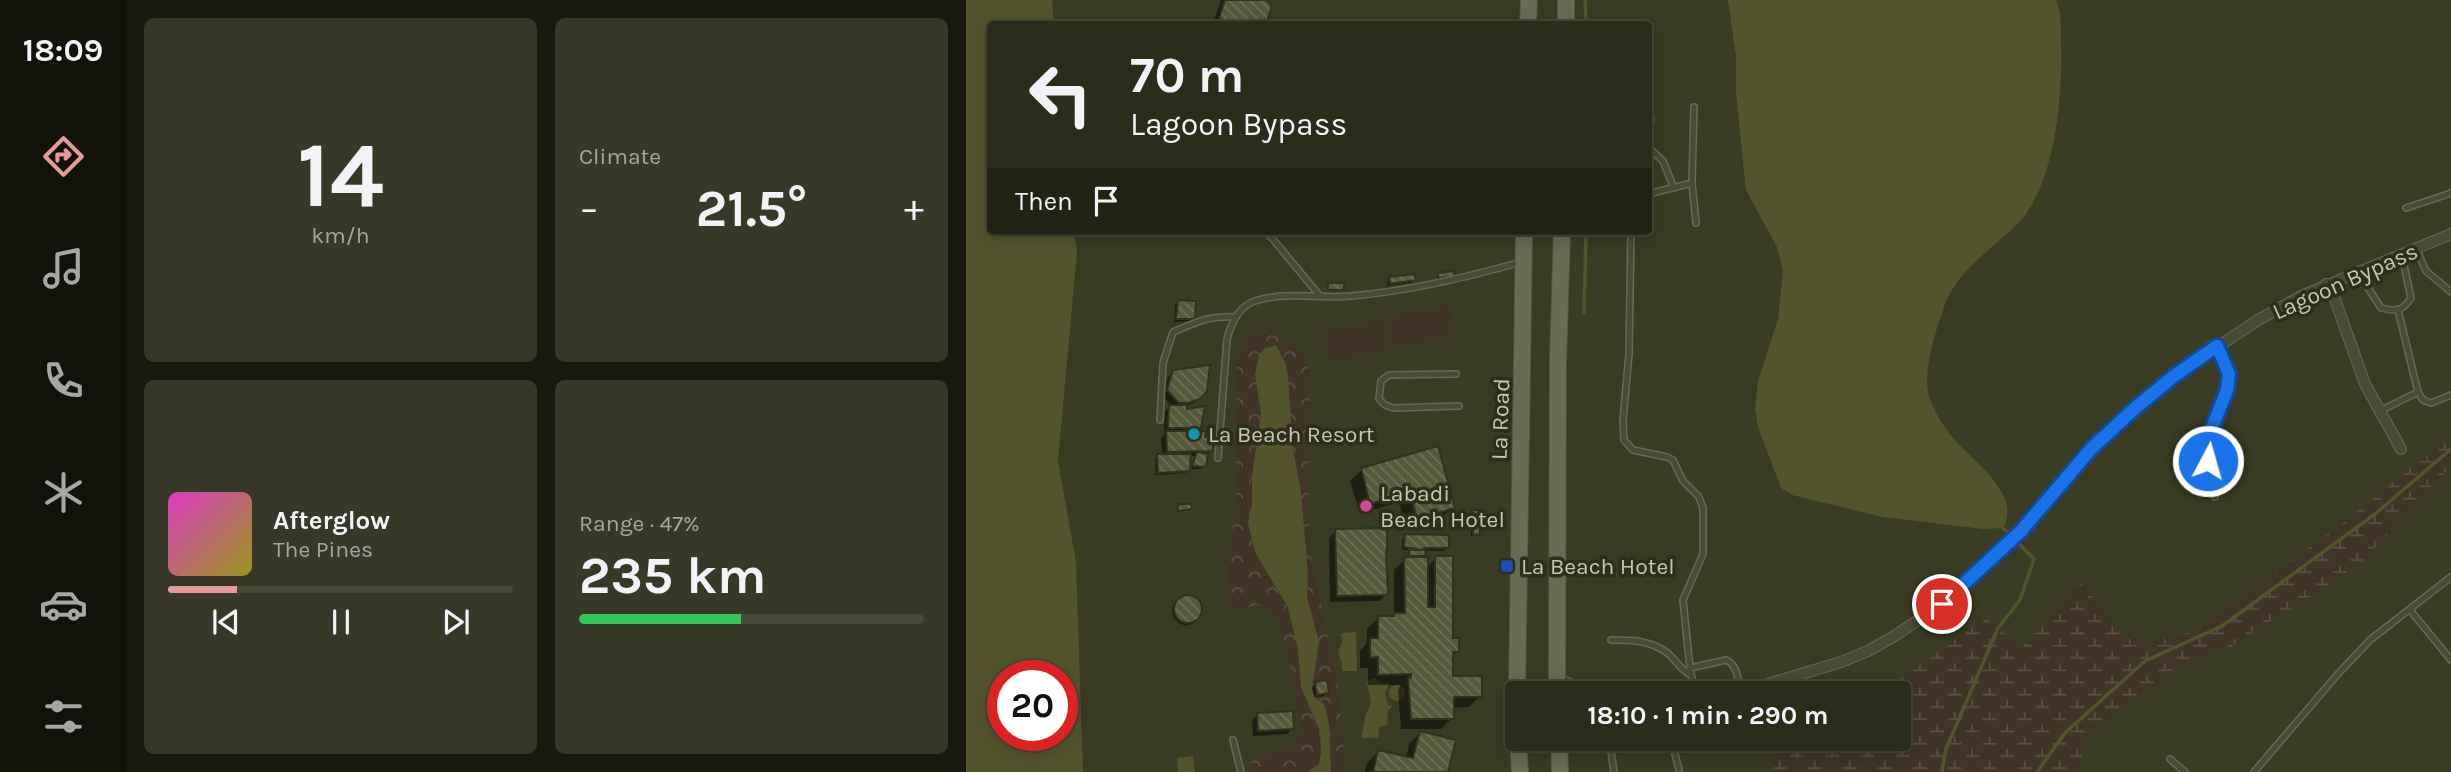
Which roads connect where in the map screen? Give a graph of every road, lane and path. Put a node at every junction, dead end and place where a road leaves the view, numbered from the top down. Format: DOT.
graph roads {
  1 [pos="1529,0"];
  2 [pos="1566,0"];
  3 [pos="1528,21"];
  4 [pos="1566,21"];
  5 [pos="1693,107"];
  6 [pos="1652,151"];
  7 [pos="1692,183"];
  8 [pos="1674,188"];
  9 [pos="1652,193"];
  10 [pos="2451,193"];
  11 [pos="2406,208"];
  12 [pos="1696,223"];
  13 [pos="2451,234"];
  14 [pos="1269,235"];
  15 [pos="1524,235"];
  16 [pos="1562,235"];
  17 [pos="1631,235"];
  18 [pos="2416,248"];
  19 [pos="2402,256"];
  20 [pos="1524,261"];
  21 [pos="2358,272"];
  22 [pos="2326,284"];
  23 [pos="2451,292"];
  24 [pos="1320,296"];
  25 [pos="2398,310"];
  26 [pos="1236,317"];
  27 [pos="2217,346"];
  28 [pos="1456,374"];
  29 [pos="2418,392"];
  30 [pos="2451,395"];
  31 [pos="1459,406"];
  32 [pos="2380,411"];
  33 [pos="1160,420"];
  34 [pos="2401,449"];
  35 [pos="1218,458"];
  36 [pos="2215,497"];
  37 [pos="2451,578"];
  38 [pos="2410,610"];
  39 [pos="1611,640"];
  40 [pos="2451,660"];
  41 [pos="1690,667"];
  42 [pos="1691,676"];
  43 [pos="1517,681"];
  44 [pos="1557,681"];
  45 [pos="1692,681"];
  46 [pos="1738,681"];
  47 [pos="1779,681"];
  48 [pos="1233,740"];
  49 [pos="1519,751"];
  50 [pos="1559,751"];
  51 [pos="1611,751"];
  52 [pos="1674,751"];
  53 [pos="2170,759"];
  54 [pos="1679,770"];
  55 [pos="1241,772"];
  56 [pos="1520,772"];
  57 [pos="1560,772"];
  58 [pos="1614,772"];
  59 [pos="2185,772"];
  60 [pos="2254,772"];
  1 -- 3 [label="main road"];
  2 -- 4 [label="main road"];
  5 -- 7 [label="lane"];
  6 -- 8 [label="lane"];
  7 -- 8 [label="lane"];
  7 -- 12 [label="lane"];
  8 -- 9 [label="lane"];
  10 -- 11 [label="lane"];
  13 -- 18 [label="street, Lagoon Bypass"];
  14 -- 24 [label="lane"];
  15 -- 20 [label="main road, La Road"];
  16 -- 44 [label="main road"];
  17 -- 41 [label="lane"];
  18 -- 19 [label="street, Lagoon Bypass"];
  18 -- 23 [label="lane"];
  19 -- 21 [label="street, Lagoon Bypass"];
  19 -- 25 [label="lane"];
  20 -- 24 [label="lane"];
  20 -- 43 [label="main road, La Road"];
  21 -- 22 [label="street, Lagoon Bypass"];
  21 -- 25 [label="lane"];
  22 -- 27 [label="street, Lagoon Bypass"];
  22 -- 32 [label="street"];
  24 -- 26 [label="lane"];
  25 -- 29 [label="lane"];
  26 -- 33 [label="lane"];
  26 -- 35 [label="lane"];
  27 -- 36 [label="lane"];
  27 -- 47 [label="street, Lagoon Bypass"];
  28 -- 31 [label="lane"];
  29 -- 30 [label="lane"];
  29 -- 32 [label="lane"];
  32 -- 34 [label="street"];
  37 -- 38 [label="lane"];
  38 -- 40 [label="lane"];
  38 -- 60 [label="lane"];
  39 -- 42 [label="lane"];
  41 -- 42 [label="lane"];
  41 -- 46 [label="lane"];
  42 -- 45 [label="lane"];
  48 -- 55 [label="lane"];
  49 -- 56 [label="main road"];
  50 -- 57 [label="main road"];
  51 -- 58 [label="lane"];
  52 -- 54 [label="lane"];
  53 -- 59 [label="lane"];
}
